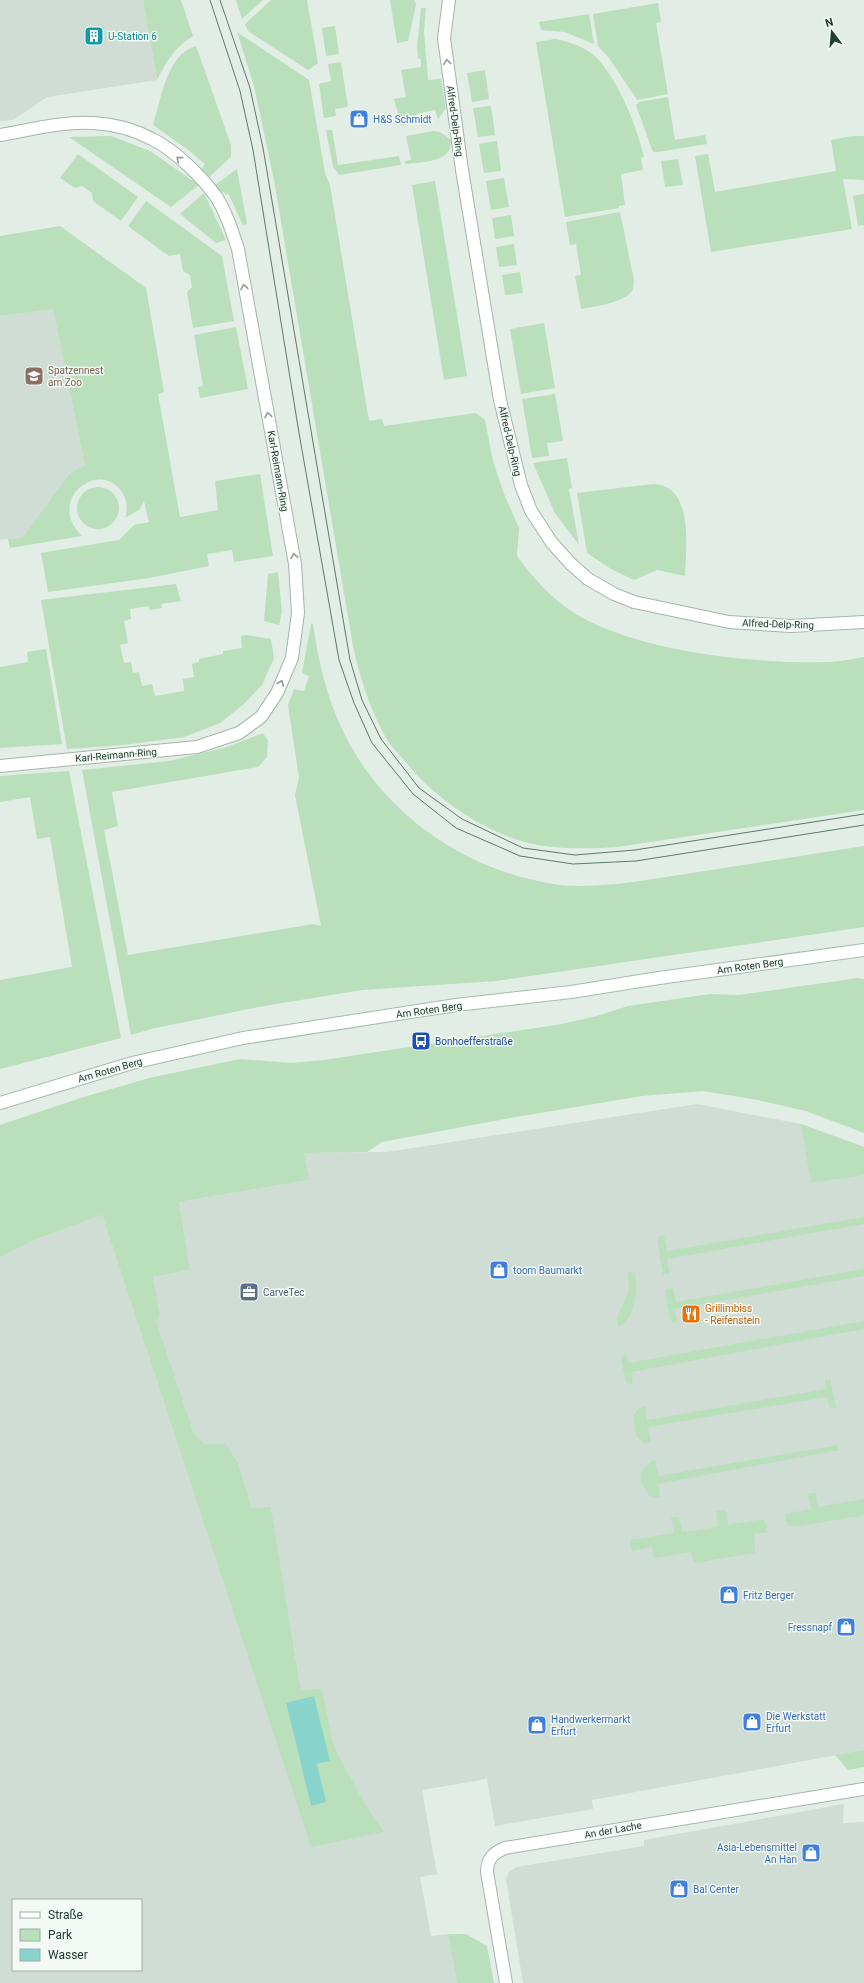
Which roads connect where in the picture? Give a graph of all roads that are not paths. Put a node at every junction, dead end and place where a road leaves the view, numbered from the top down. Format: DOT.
graph roads {
  1 [pos="449,0"];
  2 [pos="0,135"];
  3 [pos="864,622"];
  4 [pos="0,766"];
  5 [pos="864,950"];
  6 [pos="0,1103"];
  7 [pos="864,1788"];
  8 [pos="506,1983"];
  3 -- 1 [label="street, Alfred-Delp-Ring, one-way"];
  4 -- 2 [label="street, Karl-Reimann-Ring, one-way"];
  5 -- 6 [label="street, Am Roten Berg"];
  7 -- 8 [label="street, An der Lache"];
}
